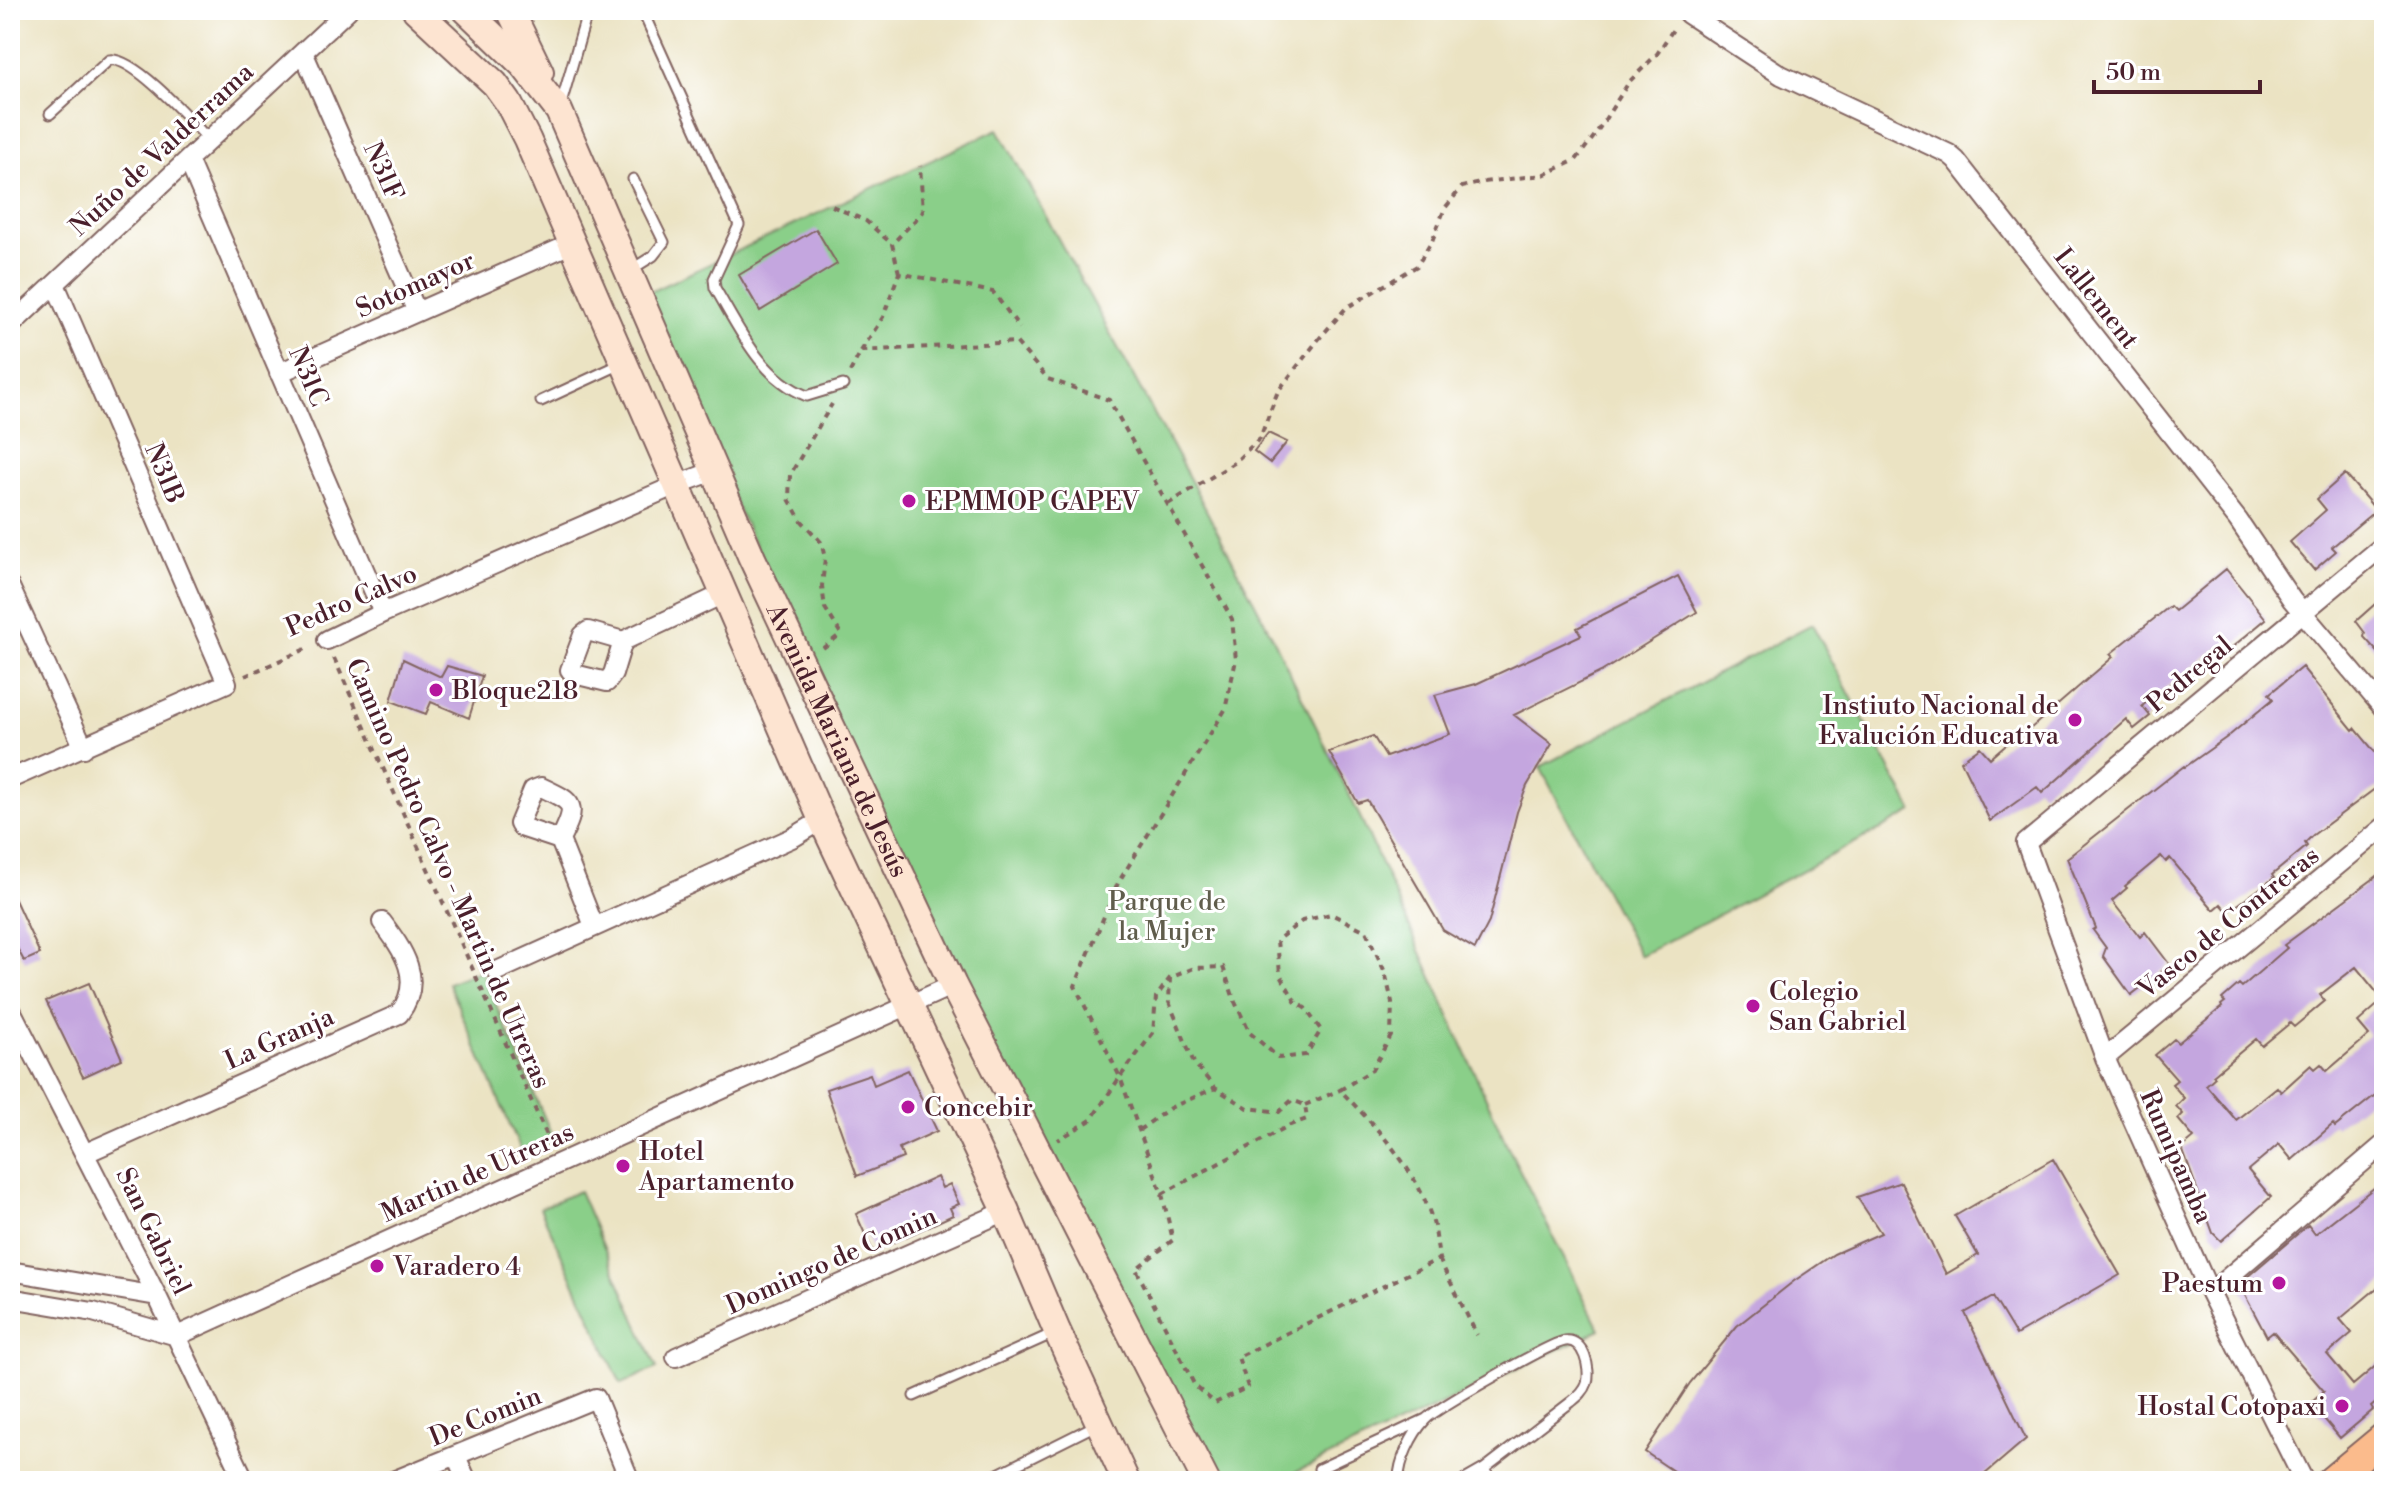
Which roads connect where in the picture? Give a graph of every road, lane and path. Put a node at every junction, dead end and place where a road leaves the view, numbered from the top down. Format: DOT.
graph roads {
  1 [pos="348,10"];
  2 [pos="416,10"];
  3 [pos="466,10"];
  4 [pos="510,10"];
  5 [pos="588,10"];
  6 [pos="642,10"];
  7 [pos="1689,11"];
  8 [pos="303,52"];
  9 [pos="559,111"];
  10 [pos="50,114"];
  11 [pos="209,140"];
  12 [pos="188,160"];
  13 [pos="920,166"];
  14 [pos="633,179"];
  15 [pos="832,206"];
  16 [pos="573,243"];
  17 [pos="892,244"];
  18 [pos="629,271"];
  19 [pos="899,273"];
  20 [pos="55,284"];
  21 [pos="417,312"];
  22 [pos="10,326"];
  23 [pos="1020,328"];
  24 [pos="861,351"];
  25 [pos="624,363"];
  26 [pos="279,373"];
  27 [pos="843,385"];
  28 [pos="541,401"];
  29 [pos="714,471"];
  30 [pos="676,485"];
  31 [pos="1168,504"];
  32 [pos="2384,545"];
  33 [pos="752,558"];
  34 [pos="719,585"];
  35 [pos="10,587"];
  36 [pos="383,613"];
  37 [pos="2303,613"];
  38 [pos="327,640"];
  39 [pos="623,641"];
  40 [pos="823,648"];
  41 [pos="227,683"];
  42 [pos="2384,709"];
  43 [pos="84,748"];
  44 [pos="10,779"];
  45 [pos="822,820"];
  46 [pos="2384,827"];
  47 [pos="560,840"];
  48 [pos="2026,843"];
  49 [pos="382,922"];
  50 [pos="594,926"];
  51 [pos="497,971"];
  52 [pos="1170,978"];
  53 [pos="953,985"];
  54 [pos="909,1006"];
  55 [pos="12,1017"];
  56 [pos="2105,1058"];
  57 [pos="1120,1077"];
  58 [pos="1215,1088"];
  59 [pos="1340,1090"];
  60 [pos="1305,1105"];
  61 [pos="1139,1130"];
  62 [pos="2384,1144"];
  63 [pos="1038,1151"];
  64 [pos="86,1153"];
  65 [pos="559,1164"];
  66 [pos="1162,1194"];
  67 [pos="1006,1211"];
  68 [pos="1439,1259"];
  69 [pos="10,1271"];
  70 [pos="2210,1293"];
  71 [pos="157,1296"];
  72 [pos="10,1298"];
  73 [pos="1057,1331"];
  74 [pos="1477,1335"];
  75 [pos="177,1336"];
  76 [pos="676,1357"];
  77 [pos="914,1396"];
  78 [pos="1426,1419"];
  79 [pos="1099,1423"];
  80 [pos="2384,1437"];
  81 [pos="456,1456"];
  82 [pos="1319,1469"];
  83 [pos="1484,1469"];
  84 [pos="245,1481"];
  85 [pos="393,1481"];
  86 [pos="467,1481"];
  87 [pos="630,1481"];
  88 [pos="984,1481"];
  89 [pos="1126,1481"];
  90 [pos="1206,1481"];
  91 [pos="1399,1481"];
  92 [pos="1463,1481"];
  93 [pos="1491,1481"];
  94 [pos="2304,1481"];
  95 [pos="2331,1481"];
  1 -- 8 [label="street, Nuño de Valderrama"];
  2 -- 16 [label="main road, Avenida Mariana de Jesús"];
  3 -- 9 [label="main road, Avenida Mariana de Jesús"];
  4 -- 9 [label="main road"];
  5 -- 9 [label="lane"];
  6 -- 27 [label="lane"];
  7 -- 31 [label="path"];
  7 -- 37 [label="street, Lallement"];
  8 -- 11 [label="street, Nuño de Valderrama"];
  8 -- 21 [label="street, N31F"];
  9 -- 18 [label="main road, Avenida Mariana de Jesús"];
  10 -- 11 [label="lane"];
  11 -- 12 [label="street, Nuño de Valderrama"];
  12 -- 20 [label="street, Nuño de Valderrama"];
  12 -- 26 [label="street, N31C"];
  13 -- 17 [label="path"];
  14 -- 18 [label="lane"];
  15 -- 17 [label="path"];
  16 -- 21 [label="street, Sotomayor"];
  16 -- 25 [label="main road, Avenida Mariana de Jesús"];
  17 -- 19 [label="path"];
  18 -- 29 [label="main road, Avenida Mariana de Jesús"];
  19 -- 23 [label="path"];
  19 -- 24 [label="path"];
  20 -- 22 [label="street, Nuño de Valderrama"];
  20 -- 41 [label="street, N31B"];
  21 -- 26 [label="street, Sotomayor"];
  24 -- 27 [label="path"];
  24 -- 31 [label="path"];
  25 -- 28 [label="lane"];
  25 -- 30 [label="main road, Avenida Mariana de Jesús"];
  26 -- 36 [label="street, N31C"];
  27 -- 40 [label="path"];
  29 -- 30 [label="street, Pedro Calvo"];
  29 -- 33 [label="main road, Avenida Mariana de Jesús"];
  30 -- 34 [label="main road, Avenida Mariana de Jesús"];
  30 -- 36 [label="street, Pedro Calvo"];
  31 -- 57 [label="path"];
  32 -- 37 [label="street, Pedregal"];
  33 -- 34 [label="main road"];
  33 -- 53 [label="main road, Avenida Mariana de Jesús"];
  34 -- 39 [label="street"];
  34 -- 45 [label="main road, Avenida Mariana de Jesús"];
  35 -- 43 [label="street"];
  36 -- 38 [label="street, Pedro Calvo"];
  37 -- 42 [label="street, Lallement"];
  37 -- 48 [label="street, Pedregal"];
  38 -- 41 [label="path, Pedro Calvo"];
  38 -- 65 [label="path, Camino Pedro Calvo - Martin de Utreras"];
  41 -- 43 [label="street"];
  43 -- 44 [label="street"];
  45 -- 50 [label="street"];
  45 -- 54 [label="main road, Avenida Mariana de Jesús"];
  46 -- 56 [label="street, Vasco de Contreras"];
  47 -- 50 [label="street"];
  48 -- 56 [label="street, Rumipamba"];
  49 -- 64 [label="street, La Granja"];
  50 -- 51 [label="street"];
  52 -- 57 [label="path"];
  52 -- 58 [label="path"];
  52 -- 59 [label="path"];
  53 -- 54 [label="street, Martin de Utreras"];
  53 -- 63 [label="main road, Avenida Mariana de Jesús"];
  54 -- 65 [label="street, Martin de Utreras"];
  54 -- 67 [label="main road, Avenida Mariana de Jesús"];
  55 -- 64 [label="street, San Gabriel"];
  56 -- 70 [label="street, Rumipamba"];
  57 -- 61 [label="path"];
  57 -- 63 [label="path"];
  58 -- 60 [label="path"];
  58 -- 61 [label="path"];
  59 -- 60 [label="path"];
  59 -- 68 [label="path"];
  60 -- 66 [label="path"];
  61 -- 66 [label="path"];
  62 -- 70 [label="street"];
  63 -- 90 [label="main road, Avenida Mariana de Jesús"];
  64 -- 71 [label="street, San Gabriel"];
  65 -- 75 [label="street, Martin de Utreras"];
  66 -- 68 [label="path"];
  67 -- 73 [label="main road, Avenida Mariana de Jesús"];
  67 -- 76 [label="street, Domingo de Comin"];
  68 -- 74 [label="path"];
  69 -- 71 [label="street"];
  70 -- 94 [label="street, Rumipamba"];
  71 -- 75 [label="street, San Gabriel"];
  72 -- 75 [label="street"];
  73 -- 77 [label="lane"];
  73 -- 79 [label="main road, Avenida Mariana de Jesús"];
  75 -- 84 [label="street, San Gabriel"];
  78 -- 82 [label="lane"];
  78 -- 83 [label="lane"];
  78 -- 91 [label="lane"];
  79 -- 88 [label="lane"];
  79 -- 89 [label="main road, Avenida Mariana de Jesús"];
  80 -- 95 [label="main road"];
  81 -- 85 [label="street, De Comin"];
  81 -- 86 [label="street"];
  81 -- 87 [label="street, De Comin"];
  83 -- 92 [label="lane"];
  83 -- 93 [label="lane"];
}
